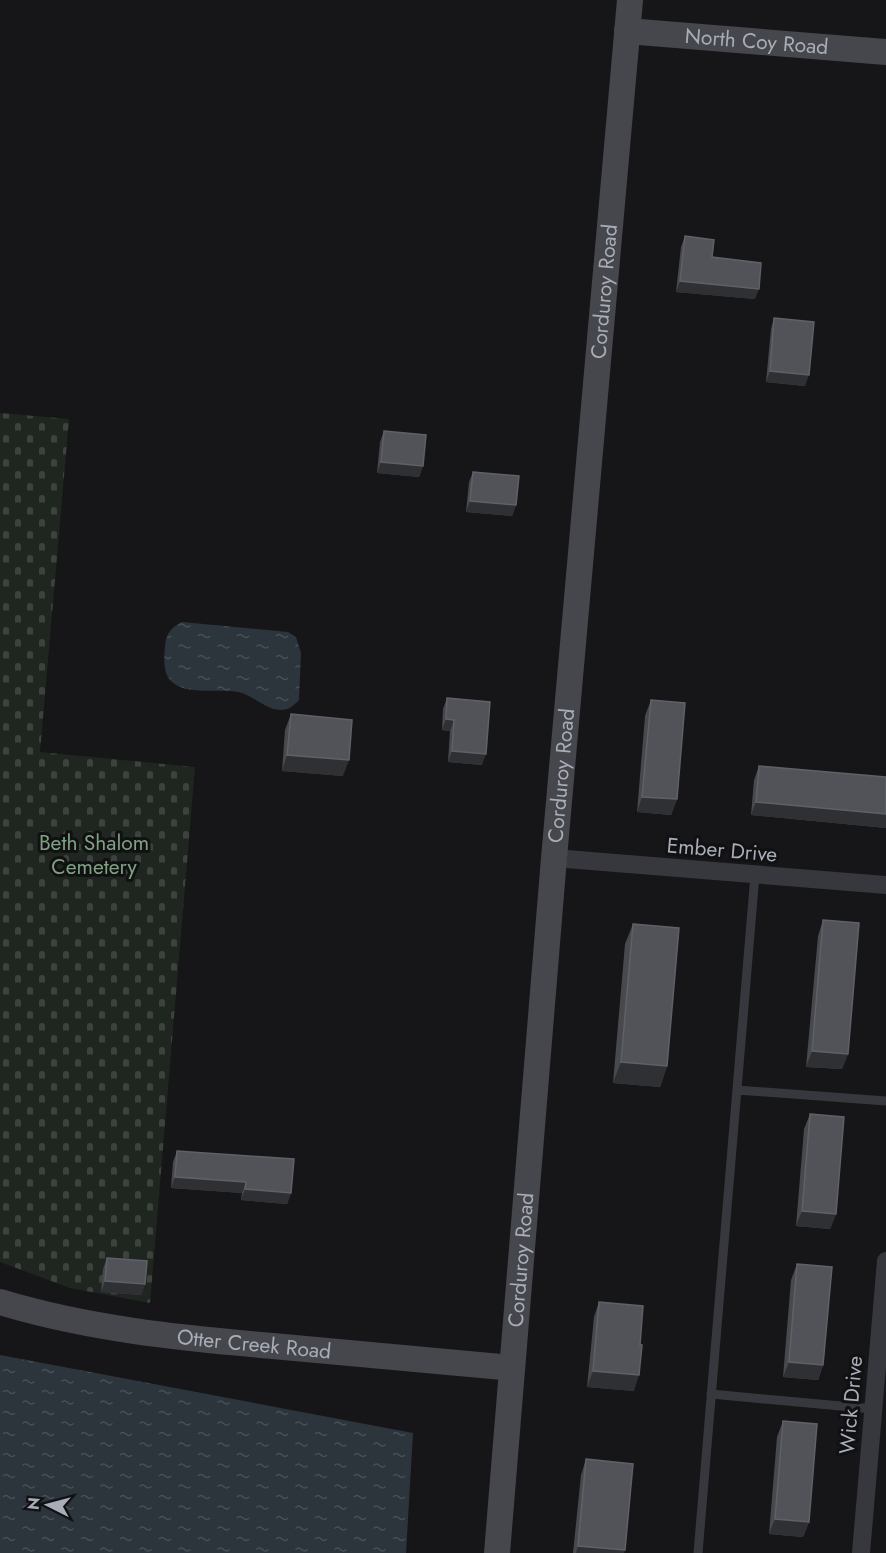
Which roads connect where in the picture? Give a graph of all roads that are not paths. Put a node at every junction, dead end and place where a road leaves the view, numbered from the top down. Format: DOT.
graph roads {
  1 [pos="630,0"];
  2 [pos="627,31"];
  3 [pos="886,52"];
  4 [pos="554,858"];
  5 [pos="755,875"];
  6 [pos="886,885"];
  7 [pos="737,1090"];
  8 [pos="886,1101"];
  9 [pos="886,1261"];
  10 [pos="0,1302"];
  11 [pos="512,1368"];
  12 [pos="711,1394"];
  13 [pos="873,1409"];
  14 [pos="497,1553"];
  15 [pos="698,1553"];
  16 [pos="861,1553"];
  1 -- 2 [label="street, Corduroy Road"];
  2 -- 3 [label="street, North Coy Road"];
  2 -- 4 [label="street, Corduroy Road"];
  4 -- 5 [label="street, Ember Drive"];
  4 -- 11 [label="street, Corduroy Road"];
  5 -- 6 [label="street, Ember Drive"];
  5 -- 7 [label="lane"];
  7 -- 8 [label="lane"];
  7 -- 12 [label="lane"];
  9 -- 13 [label="street, Wick Drive"];
  10 -- 11 [label="street, Otter Creek Road"];
  11 -- 14 [label="street, Corduroy Road"];
  12 -- 13 [label="lane"];
  12 -- 15 [label="lane"];
  13 -- 16 [label="street, Wick Drive"];
}
